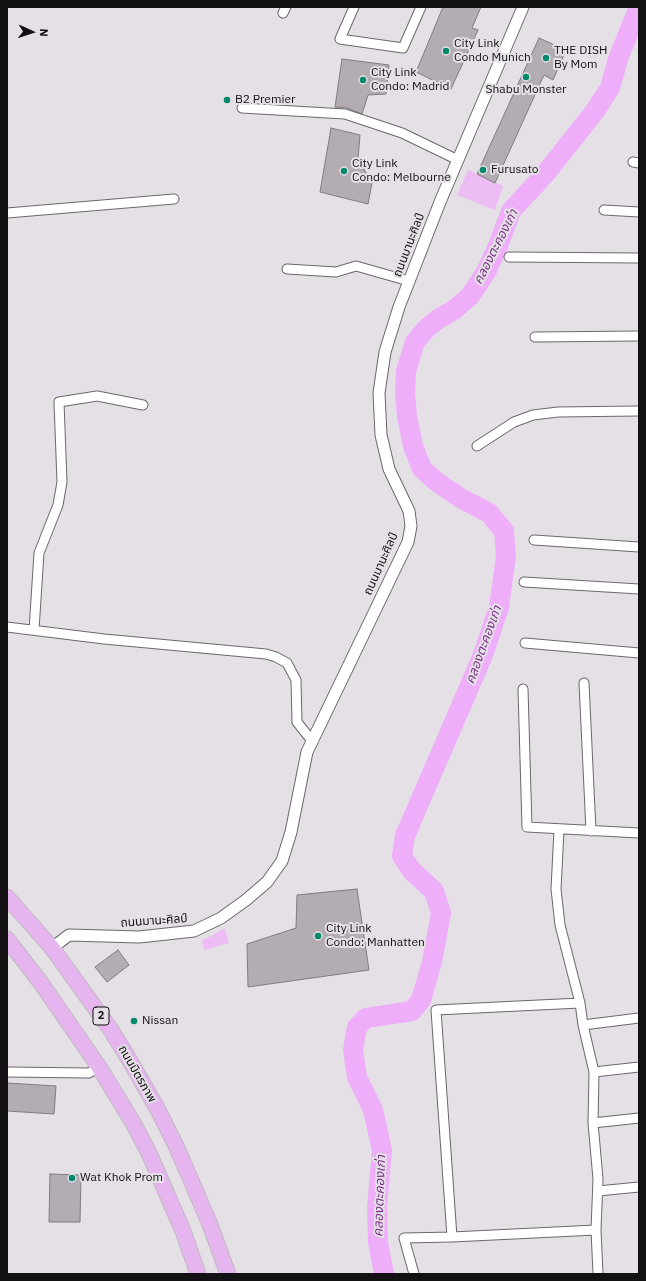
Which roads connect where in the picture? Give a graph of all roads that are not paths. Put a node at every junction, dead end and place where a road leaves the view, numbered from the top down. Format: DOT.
graph roads {
  1 [pos="354,7"];
  2 [pos="421,7"];
  3 [pos="523,7"];
  4 [pos="242,108"];
  5 [pos="458,160"];
  6 [pos="174,199"];
  7 [pos="604,210"];
  8 [pos="639,212"];
  9 [pos="7,213"];
  10 [pos="509,257"];
  11 [pos="639,258"];
  12 [pos="287,269"];
  13 [pos="409,281"];
  14 [pos="639,336"];
  15 [pos="535,337"];
  16 [pos="143,405"];
  17 [pos="639,411"];
  18 [pos="477,446"];
  19 [pos="534,540"];
  20 [pos="639,547"];
  21 [pos="524,582"];
  22 [pos="639,589"];
  23 [pos="7,627"];
  24 [pos="34,630"];
  25 [pos="525,644"];
  26 [pos="639,653"];
  27 [pos="584,683"];
  28 [pos="523,689"];
  29 [pos="312,741"];
  30 [pos="559,830"];
  31 [pos="591,831"];
  32 [pos="639,833"];
  33 [pos="7,897"];
  34 [pos="7,939"];
  35 [pos="52,948"];
  36 [pos="580,1002"];
  37 [pos="639,1018"];
  38 [pos="583,1025"];
  39 [pos="99,1067"];
  40 [pos="639,1067"];
  41 [pos="7,1072"];
  42 [pos="594,1072"];
  43 [pos="639,1118"];
  44 [pos="594,1123"];
  45 [pos="639,1187"];
  46 [pos="598,1191"];
  47 [pos="596,1230"];
  48 [pos="452,1237"];
  49 [pos="198,1274"];
  50 [pos="228,1274"];
  51 [pos="414,1274"];
  52 [pos="598,1274"];
  1 -- 2 [label="street"];
  3 -- 5 [label="street, ถนนมานะศิลป์"];
  4 -- 5 [label="street"];
  5 -- 13 [label="street, ถนนมานะศิลป์"];
  6 -- 9 [label="street"];
  7 -- 8 [label="street"];
  10 -- 11 [label="street"];
  12 -- 13 [label="street"];
  13 -- 29 [label="street, ถนนมานะศิลป์"];
  14 -- 15 [label="street"];
  16 -- 24 [label="street"];
  17 -- 18 [label="street"];
  19 -- 20 [label="street"];
  21 -- 22 [label="street"];
  23 -- 24 [label="street"];
  24 -- 29 [label="street"];
  25 -- 26 [label="street"];
  27 -- 31 [label="street"];
  28 -- 30 [label="street"];
  29 -- 35 [label="street, ถนนมานะศิลป์"];
  30 -- 31 [label="street"];
  30 -- 36 [label="street"];
  31 -- 32 [label="street"];
  33 -- 35 [label="highway, ถนนมิตรภาพ / 2"];
  34 -- 39 [label="highway"];
  35 -- 50 [label="highway, ถนนมิตรภาพ / 2"];
  36 -- 38 [label="street"];
  36 -- 48 [label="street"];
  37 -- 38 [label="street"];
  38 -- 42 [label="street"];
  39 -- 41 [label="street"];
  39 -- 49 [label="highway"];
  40 -- 42 [label="street"];
  42 -- 44 [label="street"];
  43 -- 44 [label="street"];
  44 -- 46 [label="street"];
  45 -- 46 [label="street"];
  46 -- 47 [label="street"];
  47 -- 48 [label="street"];
  47 -- 52 [label="street"];
  48 -- 51 [label="street"];
}
